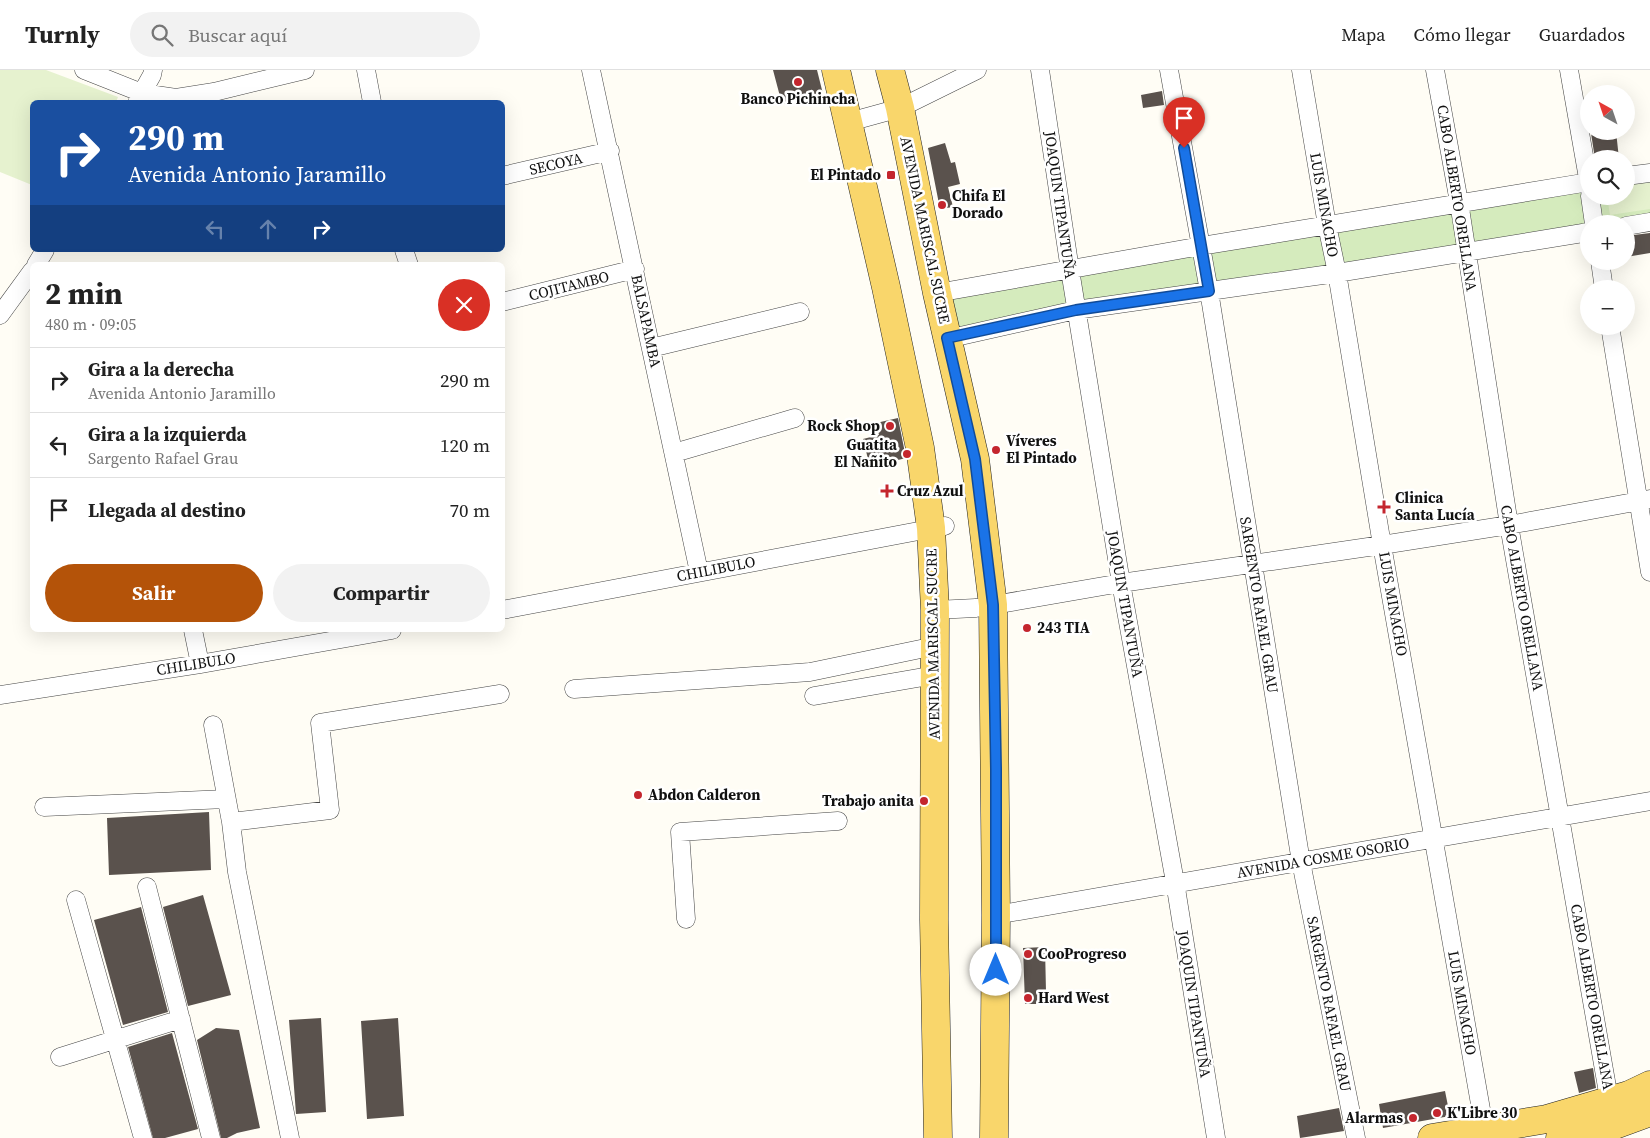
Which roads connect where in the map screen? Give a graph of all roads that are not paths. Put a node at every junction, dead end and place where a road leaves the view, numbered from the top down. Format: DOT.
graph roads {
  1 [pos="84,70"];
  2 [pos="153,70"];
  3 [pos="305,70"];
  4 [pos="366,70"];
  5 [pos="591,70"];
  6 [pos="836,70"];
  7 [pos="890,70"];
  8 [pos="977,70"];
  9 [pos="1040,70"];
  10 [pos="1170,70"];
  11 [pos="1301,70"];
  12 [pos="1435,70"];
  13 [pos="1569,70"];
  14 [pos="139,98"];
  15 [pos="372,100"];
  16 [pos="900,108"];
  17 [pos="849,122"];
  18 [pos="1583,150"];
  19 [pos="610,151"];
  20 [pos="1650,173"];
  21 [pos="505,175"];
  22 [pos="1635,175"];
  23 [pos="1580,184"];
  24 [pos="1459,202"];
  25 [pos="1650,222"];
  26 [pos="1635,224"];
  27 [pos="1327,225"];
  28 [pos="1580,234"];
  29 [pos="1201,246"];
  30 [pos="1466,253"];
  31 [pos="635,269"];
  32 [pos="1070,270"];
  33 [pos="1337,273"];
  34 [pos="30,274"];
  35 [pos="1209,291"];
  36 [pos="937,293"];
  37 [pos="505,301"];
  38 [pos="1076,310"];
  39 [pos="800,312"];
  40 [pos="0,315"];
  41 [pos="1612,335"];
  42 [pos="947,338"];
  43 [pos="651,348"];
  44 [pos="795,418"];
  45 [pos="674,453"];
  46 [pos="1644,500"];
  47 [pos="1509,525"];
  48 [pos="938,527"];
  49 [pos="1382,545"];
  50 [pos="1252,563"];
  51 [pos="699,572"];
  52 [pos="1650,572"];
  53 [pos="1121,583"];
  54 [pos="993,605"];
  55 [pos="505,609"];
  56 [pos="935,610"];
  57 [pos="193,632"];
  58 [pos="381,632"];
  59 [pos="935,646"];
  60 [pos="200,664"];
  61 [pos="935,675"];
  62 [pos="574,689"];
  63 [pos="500,694"];
  64 [pos="0,695"];
  65 [pos="814,696"];
  66 [pos="213,725"];
  67 [pos="226,799"];
  68 [pos="1650,801"];
  69 [pos="44,807"];
  70 [pos="1560,817"];
  71 [pos="838,821"];
  72 [pos="230,822"];
  73 [pos="1434,839"];
  74 [pos="1301,862"];
  75 [pos="1175,882"];
  76 [pos="147,886"];
  77 [pos="76,900"];
  78 [pos="996,915"];
  79 [pos="686,919"];
  80 [pos="181,1020"];
  81 [pos="60,1056"];
  82 [pos="1650,1085"];
  83 [pos="1650,1112"];
  84 [pos="1611,1114"];
  85 [pos="1485,1133"];
  86 [pos="143,1138"];
  87 [pos="211,1138"];
  88 [pos="290,1138"];
  89 [pos="938,1138"];
  90 [pos="994,1138"];
  91 [pos="1216,1138"];
  92 [pos="1356,1138"];
  93 [pos="1432,1138"];
  94 [pos="1560,1138"];
  1 -- 14 [label="street"];
  2 -- 14 [label="street"];
  3 -- 14 [label="street"];
  4 -- 15 [label="street"];
  5 -- 19 [label="street, BALSAPAMBA"];
  6 -- 17 [label="main road, AVENIDA MARISCAL SUCRE"];
  7 -- 16 [label="main road, AVENIDA MARISCAL SUCRE"];
  8 -- 16 [label="street"];
  9 -- 32 [label="street, JOAQUIN TIPANTUÑA"];
  10 -- 29 [label="street, SARGENTO RAFAEL GRAU"];
  11 -- 27 [label="street, LUIS MINACHO"];
  12 -- 24 [label="street, CABO ALBERTO ORELLANA"];
  13 -- 18 [label="street"];
  16 -- 17 [label="street"];
  16 -- 36 [label="main road, AVENIDA MARISCAL SUCRE"];
  17 -- 48 [label="main road, AVENIDA MARISCAL SUCRE"];
  19 -- 21 [label="street, SECOYA"];
  19 -- 31 [label="street, BALSAPAMBA"];
  20 -- 22 [label="street"];
  23 -- 24 [label="street"];
  24 -- 27 [label="street"];
  24 -- 30 [label="street, CABO ALBERTO ORELLANA"];
  25 -- 26 [label="street"];
  27 -- 29 [label="street"];
  27 -- 33 [label="street, LUIS MINACHO"];
  28 -- 30 [label="street"];
  29 -- 32 [label="street"];
  29 -- 35 [label="street, SARGENTO RAFAEL GRAU"];
  30 -- 33 [label="street"];
  30 -- 47 [label="street, CABO ALBERTO ORELLANA"];
  31 -- 37 [label="street, COJITAMBO"];
  31 -- 43 [label="street, BALSAPAMBA"];
  32 -- 36 [label="street"];
  32 -- 38 [label="street, JOAQUIN TIPANTUÑA"];
  33 -- 35 [label="street"];
  33 -- 49 [label="street, LUIS MINACHO"];
  34 -- 40 [label="street"];
  35 -- 38 [label="street"];
  35 -- 50 [label="street, SARGENTO RAFAEL GRAU"];
  36 -- 42 [label="main road, AVENIDA MARISCAL SUCRE"];
  38 -- 42 [label="street"];
  38 -- 53 [label="street, JOAQUIN TIPANTUÑA"];
  39 -- 43 [label="street"];
  41 -- 46 [label="street"];
  42 -- 54 [label="main road, AVENIDA MARISCAL SUCRE"];
  43 -- 45 [label="street, BALSAPAMBA"];
  44 -- 45 [label="street"];
  45 -- 51 [label="street, BALSAPAMBA"];
  46 -- 47 [label="street"];
  46 -- 52 [label="street"];
  47 -- 49 [label="street"];
  47 -- 70 [label="street, CABO ALBERTO ORELLANA"];
  48 -- 51 [label="street, CHILIBULO"];
  48 -- 56 [label="main road, AVENIDA MARISCAL SUCRE"];
  49 -- 50 [label="street"];
  49 -- 73 [label="street, LUIS MINACHO"];
  50 -- 53 [label="street"];
  50 -- 74 [label="street, SARGENTO RAFAEL GRAU"];
  51 -- 55 [label="street, CHILIBULO"];
  53 -- 54 [label="street"];
  53 -- 75 [label="street, JOAQUIN TIPANTUÑA"];
  54 -- 56 [label="street"];
  54 -- 78 [label="main road, AVENIDA MARISCAL SUCRE"];
  56 -- 59 [label="main road, AVENIDA MARISCAL SUCRE"];
  57 -- 60 [label="street"];
  58 -- 60 [label="street, CHILIBULO"];
  59 -- 61 [label="main road, AVENIDA MARISCAL SUCRE"];
  59 -- 62 [label="street"];
  60 -- 64 [label="street, CHILIBULO"];
  61 -- 65 [label="street"];
  61 -- 89 [label="main road, AVENIDA MARISCAL SUCRE"];
  63 -- 72 [label="street"];
  66 -- 67 [label="street"];
  67 -- 69 [label="street"];
  67 -- 72 [label="street"];
  68 -- 70 [label="street, AVENIDA COSME OSORIO"];
  70 -- 73 [label="street, AVENIDA COSME OSORIO"];
  70 -- 84 [label="street, CABO ALBERTO ORELLANA"];
  71 -- 79 [label="street"];
  72 -- 88 [label="street"];
  73 -- 74 [label="street, AVENIDA COSME OSORIO"];
  73 -- 85 [label="street, LUIS MINACHO"];
  74 -- 75 [label="street, AVENIDA COSME OSORIO"];
  74 -- 92 [label="street, SARGENTO RAFAEL GRAU"];
  75 -- 78 [label="street, AVENIDA COSME OSORIO"];
  75 -- 91 [label="street, JOAQUIN TIPANTUÑA"];
  76 -- 80 [label="street"];
  77 -- 86 [label="street"];
  78 -- 90 [label="main road, AVENIDA MARISCAL SUCRE"];
  80 -- 81 [label="street"];
  80 -- 87 [label="street"];
  82 -- 84 [label="main road"];
  83 -- 84 [label="main road"];
  84 -- 85 [label="main road"];
  84 -- 94 [label="main road"];
  85 -- 93 [label="main road"];
}
